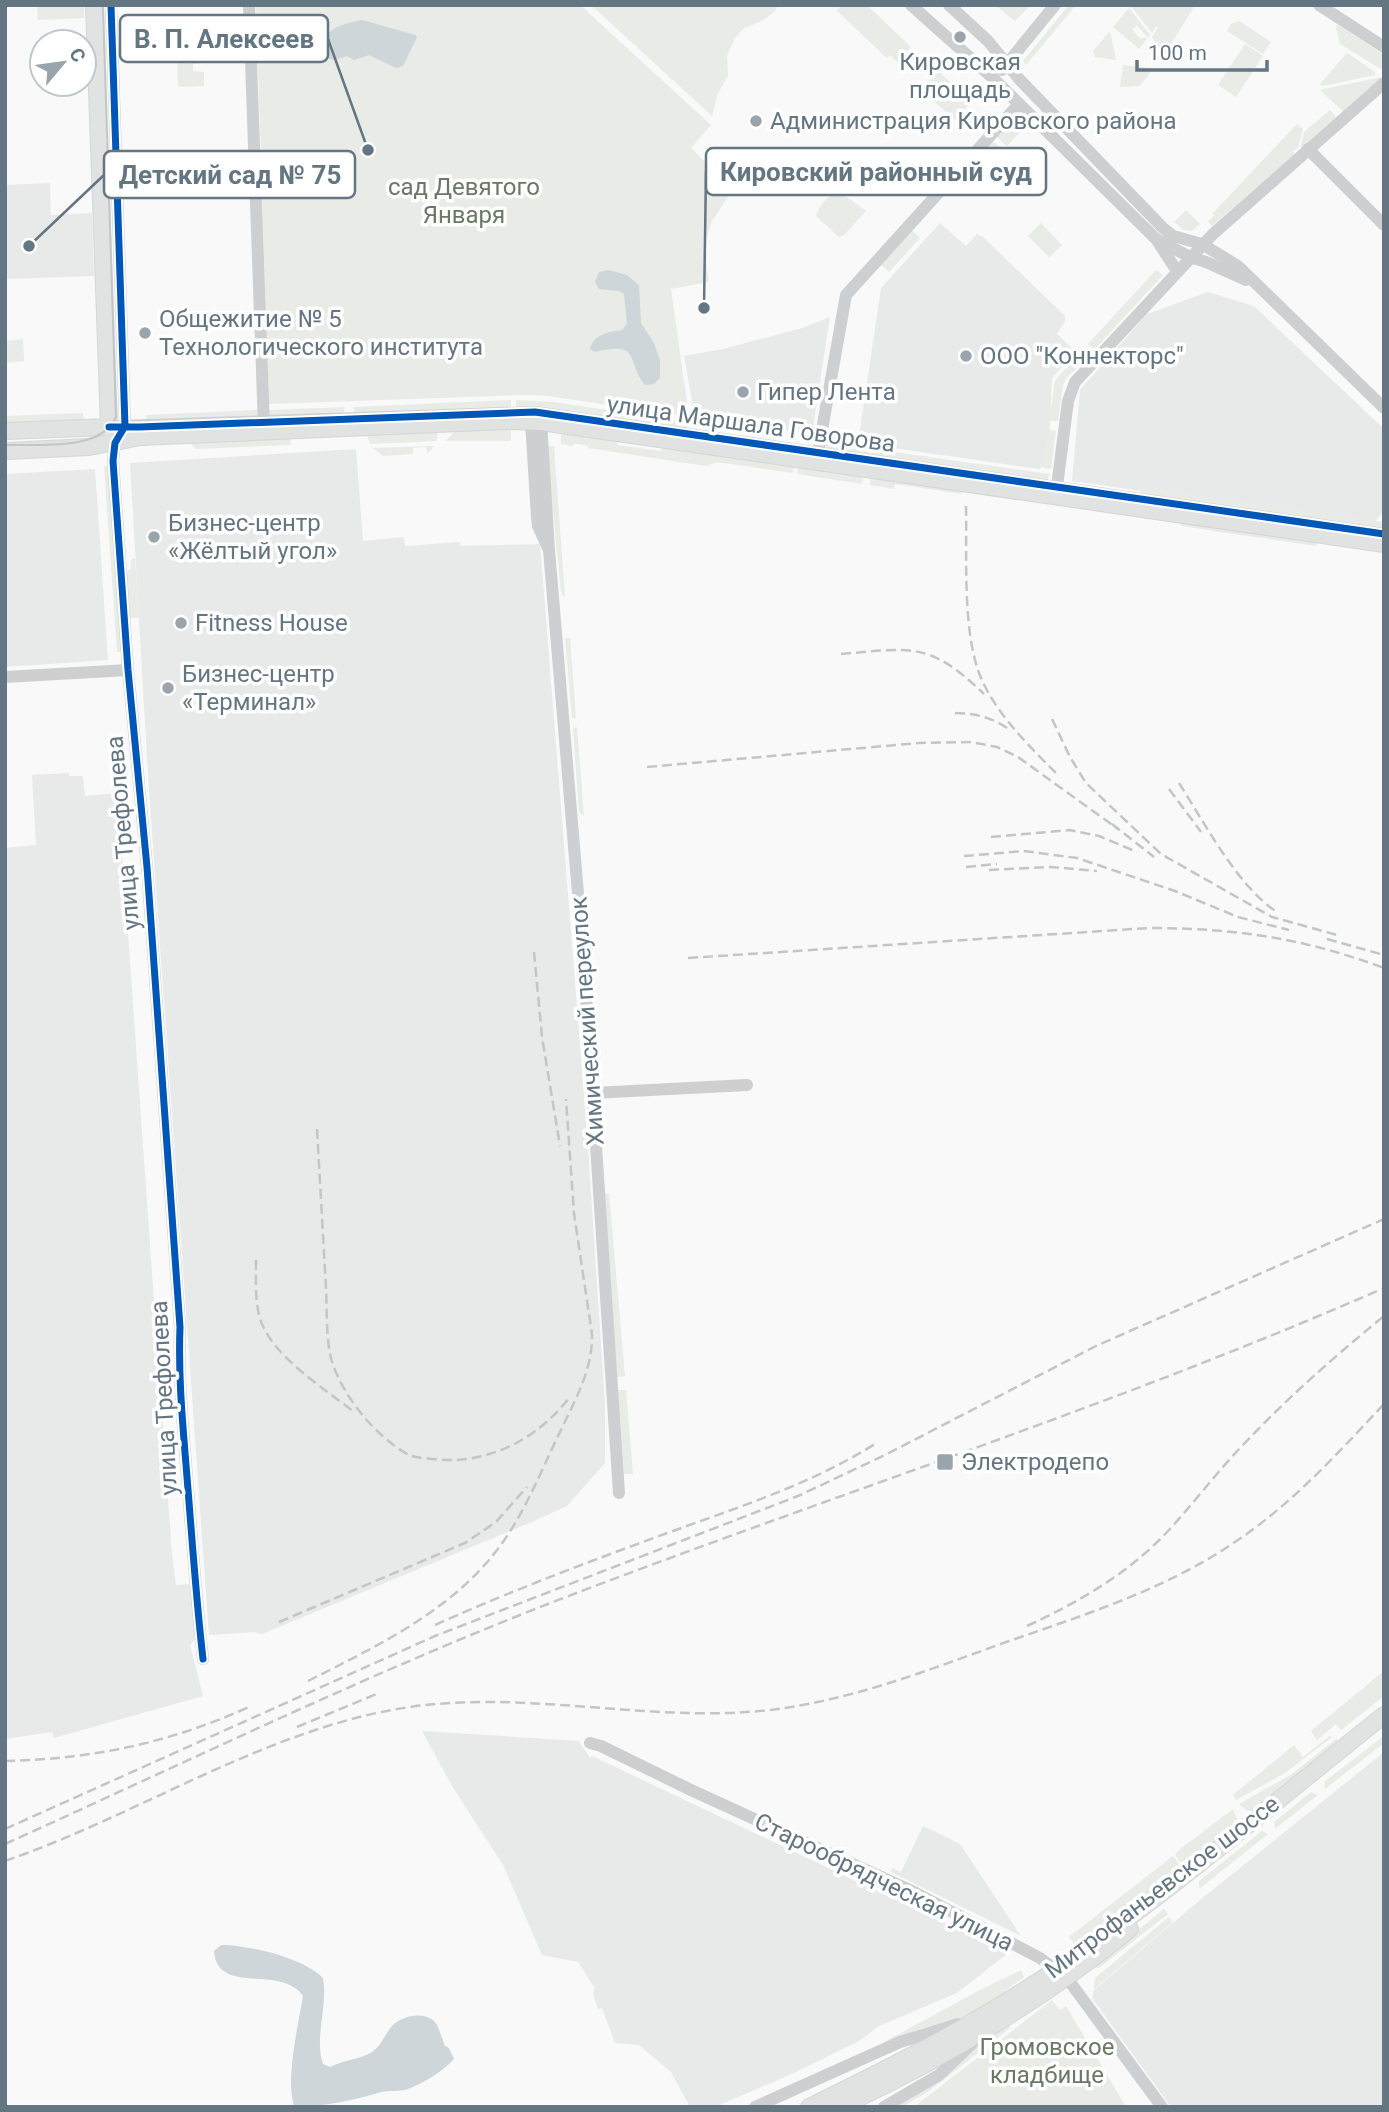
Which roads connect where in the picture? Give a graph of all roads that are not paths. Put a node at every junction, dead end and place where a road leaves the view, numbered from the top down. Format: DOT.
graph roads {
  1 [pos="94,5"];
  2 [pos="111,5"];
  3 [pos="249,5"];
  4 [pos="911,5"];
  5 [pos="1055,5"];
  6 [pos="1319,5"];
  7 [pos="951,6"];
  8 [pos="1384,47"];
  9 [pos="1006,65"];
  10 [pos="994,79"];
  11 [pos="1384,83"];
  12 [pos="1019,104"];
  13 [pos="1308,149"];
  14 [pos="1384,225"];
  15 [pos="1156,239"];
  16 [pos="1202,244"];
  17 [pos="1190,257"];
  18 [pos="1177,271"];
  19 [pos="1263,292"];
  20 [pos="1384,407"];
  21 [pos="535,419"];
  22 [pos="117,427"];
  23 [pos="264,427"];
  24 [pos="5,431"];
  25 [pos="115,443"];
  26 [pos="5,451"];
  27 [pos="817,457"];
  28 [pos="1056,491"];
  29 [pos="1384,534"];
  30 [pos="1384,544"];
  31 [pos="128,670"];
  32 [pos="5,677"];
  33 [pos="747,1085"];
  34 [pos="593,1093"];
  35 [pos="619,1493"];
  36 [pos="203,1658"];
  37 [pos="1384,1715"];
  38 [pos="1384,1727"];
  39 [pos="590,1743"];
  40 [pos="1062,1973"];
  41 [pos="983,2023"];
  42 [pos="935,2051"];
  43 [pos="755,2107"];
  44 [pos="809,2107"];
  45 [pos="840,2107"];
  46 [pos="884,2107"];
  47 [pos="1162,2107"];
  1 -- 22 [label="main road"];
  2 -- 22 [label="street"];
  3 -- 23 [label="street"];
  4 -- 10 [label="street"];
  5 -- 9 [label="street"];
  6 -- 8 [label="street"];
  7 -- 9 [label="street"];
  9 -- 10 [label="street"];
  9 -- 16 [label="street"];
  10 -- 12 [label="street"];
  11 -- 13 [label="street"];
  12 -- 15 [label="street"];
  12 -- 27 [label="street"];
  13 -- 14 [label="street"];
  13 -- 16 [label="street"];
  15 -- 17 [label="street"];
  15 -- 18 [label="street"];
  16 -- 17 [label="street"];
  16 -- 19 [label="street"];
  17 -- 18 [label="street"];
  17 -- 19 [label="street"];
  18 -- 28 [label="street"];
  19 -- 20 [label="street"];
  21 -- 23 [label="main road, улица Маршала Говорова"];
  21 -- 27 [label="main road, улица Маршала Говорова"];
  21 -- 34 [label="street, Химический переулок"];
  22 -- 23 [label="street, улица Маршала Говорова"];
  22 -- 24 [label="main road, улица Маршала Говорова"];
  22 -- 25 [label="street, улица Трефолева"];
  23 -- 25 [label="main road, улица Маршала Говорова"];
  25 -- 26 [label="main road, улица Маршала Говорова"];
  25 -- 31 [label="street, улица Трефолева"];
  27 -- 28 [label="main road, улица Маршала Говорова"];
  28 -- 29 [label="street, улица Маршала Говорова"];
  28 -- 30 [label="main road, улица Маршала Говорова"];
  31 -- 32 [label="street"];
  31 -- 36 [label="street, улица Трефолева"];
  33 -- 34 [label="street"];
  34 -- 35 [label="street, Химический переулок"];
  37 -- 40 [label="main road, Митрофаньевское шоссе"];
  38 -- 40 [label="main road, Митрофаньевское шоссе"];
  39 -- 40 [label="street, Старообрядческая улица"];
  40 -- 41 [label="main road, Митрофаньевское шоссе"];
  40 -- 47 [label="street, Старообрядческая улица"];
  41 -- 42 [label="main road, Митрофаньевское шоссе"];
  41 -- 43 [label="street"];
  41 -- 46 [label="street"];
  42 -- 44 [label="main road"];
  42 -- 45 [label="main road"];
}
